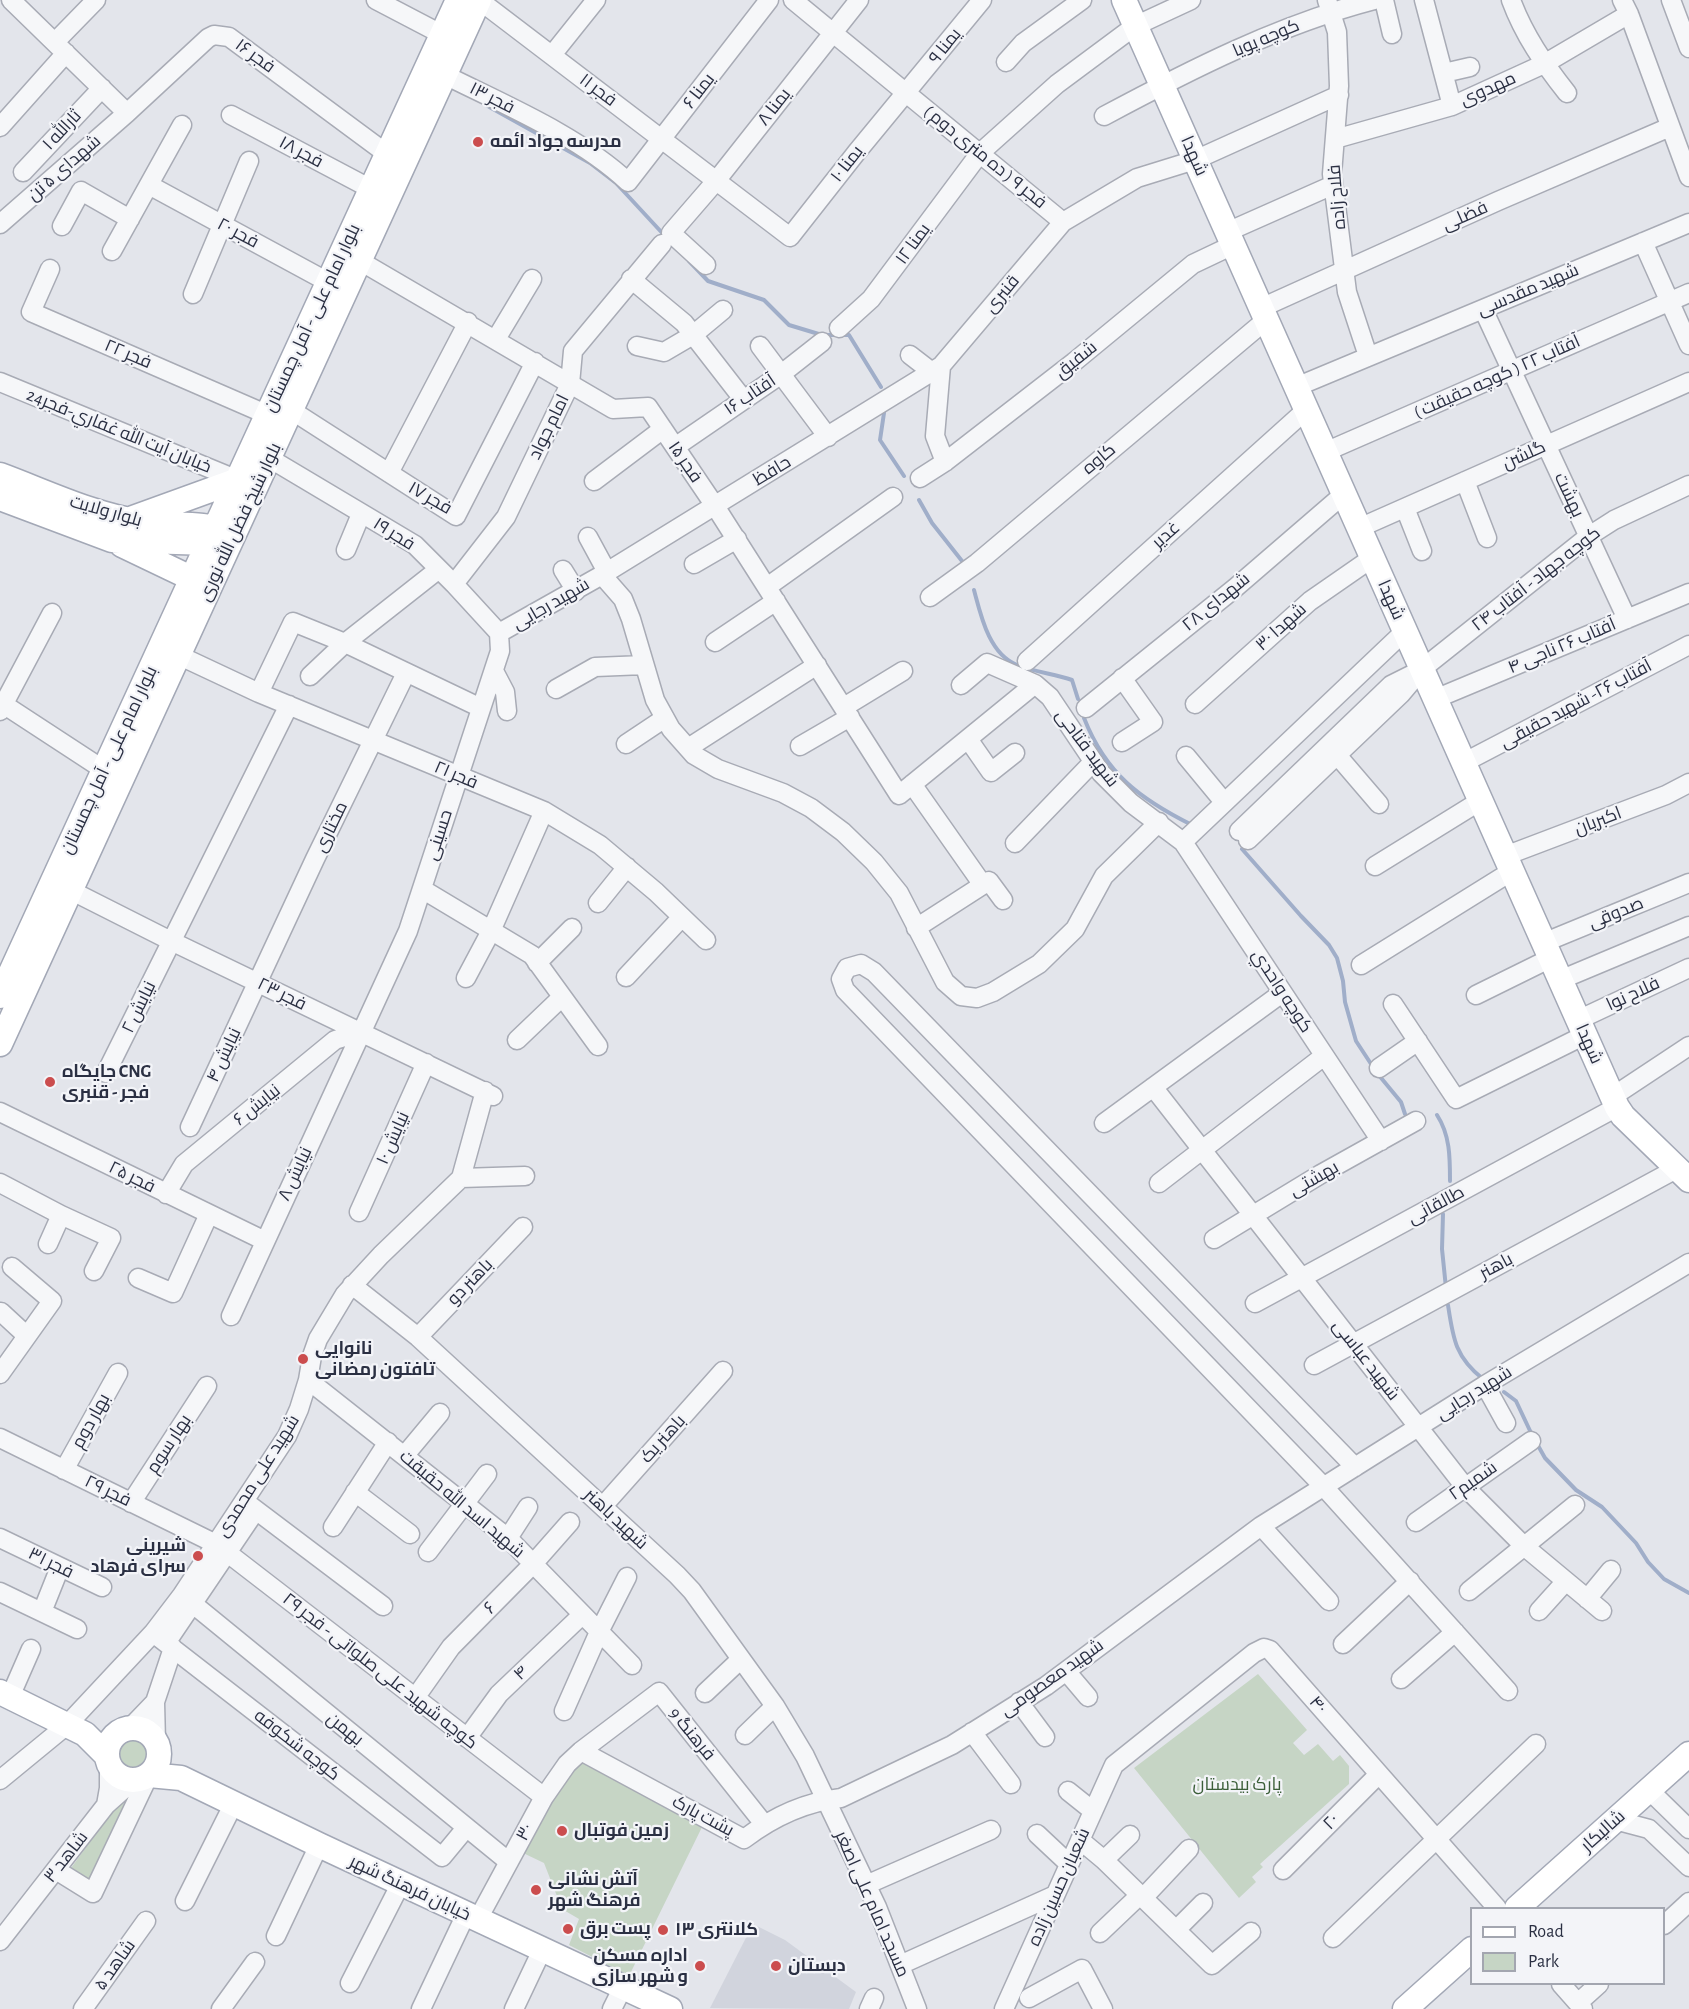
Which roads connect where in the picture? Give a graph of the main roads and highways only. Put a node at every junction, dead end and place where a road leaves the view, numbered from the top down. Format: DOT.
graph roads {
  1 [pos="458,0"];
  2 [pos="479,0"];
  3 [pos="1124,0"];
  4 [pos="0,475"];
  5 [pos="238,480"];
  6 [pos="0,498"];
  7 [pos="136,528"];
  8 [pos="222,539"];
  9 [pos="112,540"];
  10 [pos="193,579"];
  11 [pos="149,695"];
  12 [pos="131,734"];
  13 [pos="0,996"];
  14 [pos="0,1044"];
  15 [pos="1683,1174"];
  16 [pos="5,1695"];
  17 [pos="116,1746"];
  18 [pos="1689,1754"];
  19 [pos="150,1763"];
  20 [pos="1518,1907"];
  21 [pos="1470,1951"];
  22 [pos="618,1998"];
  23 [pos="670,2009"];
  24 [pos="1405,2009"];
  1 -- 5 [label="main road, بلوار امام علی - آمل چمستان"];
  2 -- 8 [label="main road, بلوار شیخ فضل الله نوری"];
  3 -- 15 [label="main road, شهدا"];
  4 -- 7 [label="main road, بلوار ولایت"];
  5 -- 7 [label="main road"];
  5 -- 8 [label="main road, بلوار امام علی - آمل چمستان"];
  6 -- 9 [label="main road, بلوار ولایت"];
  7 -- 8 [label="main road, بلوار ولایت"];
  7 -- 9 [label="main road, بلوار ولایت"];
  8 -- 10 [label="main road, بلوار امام علی - آمل چمستان"];
  8 -- 11 [label="main road, بلوار شیخ فضل الله نوری"];
  9 -- 10 [label="main road"];
  10 -- 11 [label="main road, بلوار امام علی - آمل چمستان"];
  11 -- 12 [label="main road, بلوار امام علی - آمل چمستان"];
  12 -- 13 [label="main road, بلوار امام علی - آمل چمستان"];
  12 -- 14 [label="main road"];
  16 -- 17 [label="main road"];
  17 -- 19 [label="main road"];
  17 -- 19 [label="main road"];
  18 -- 20 [label="main road, شالیکار"];
  19 -- 22 [label="main road, خیابان فرهنگ شهر"];
  21 -- 24 [label="main road"];
  22 -- 23 [label="main road, خیابان فرهنگ شهر"];
}
